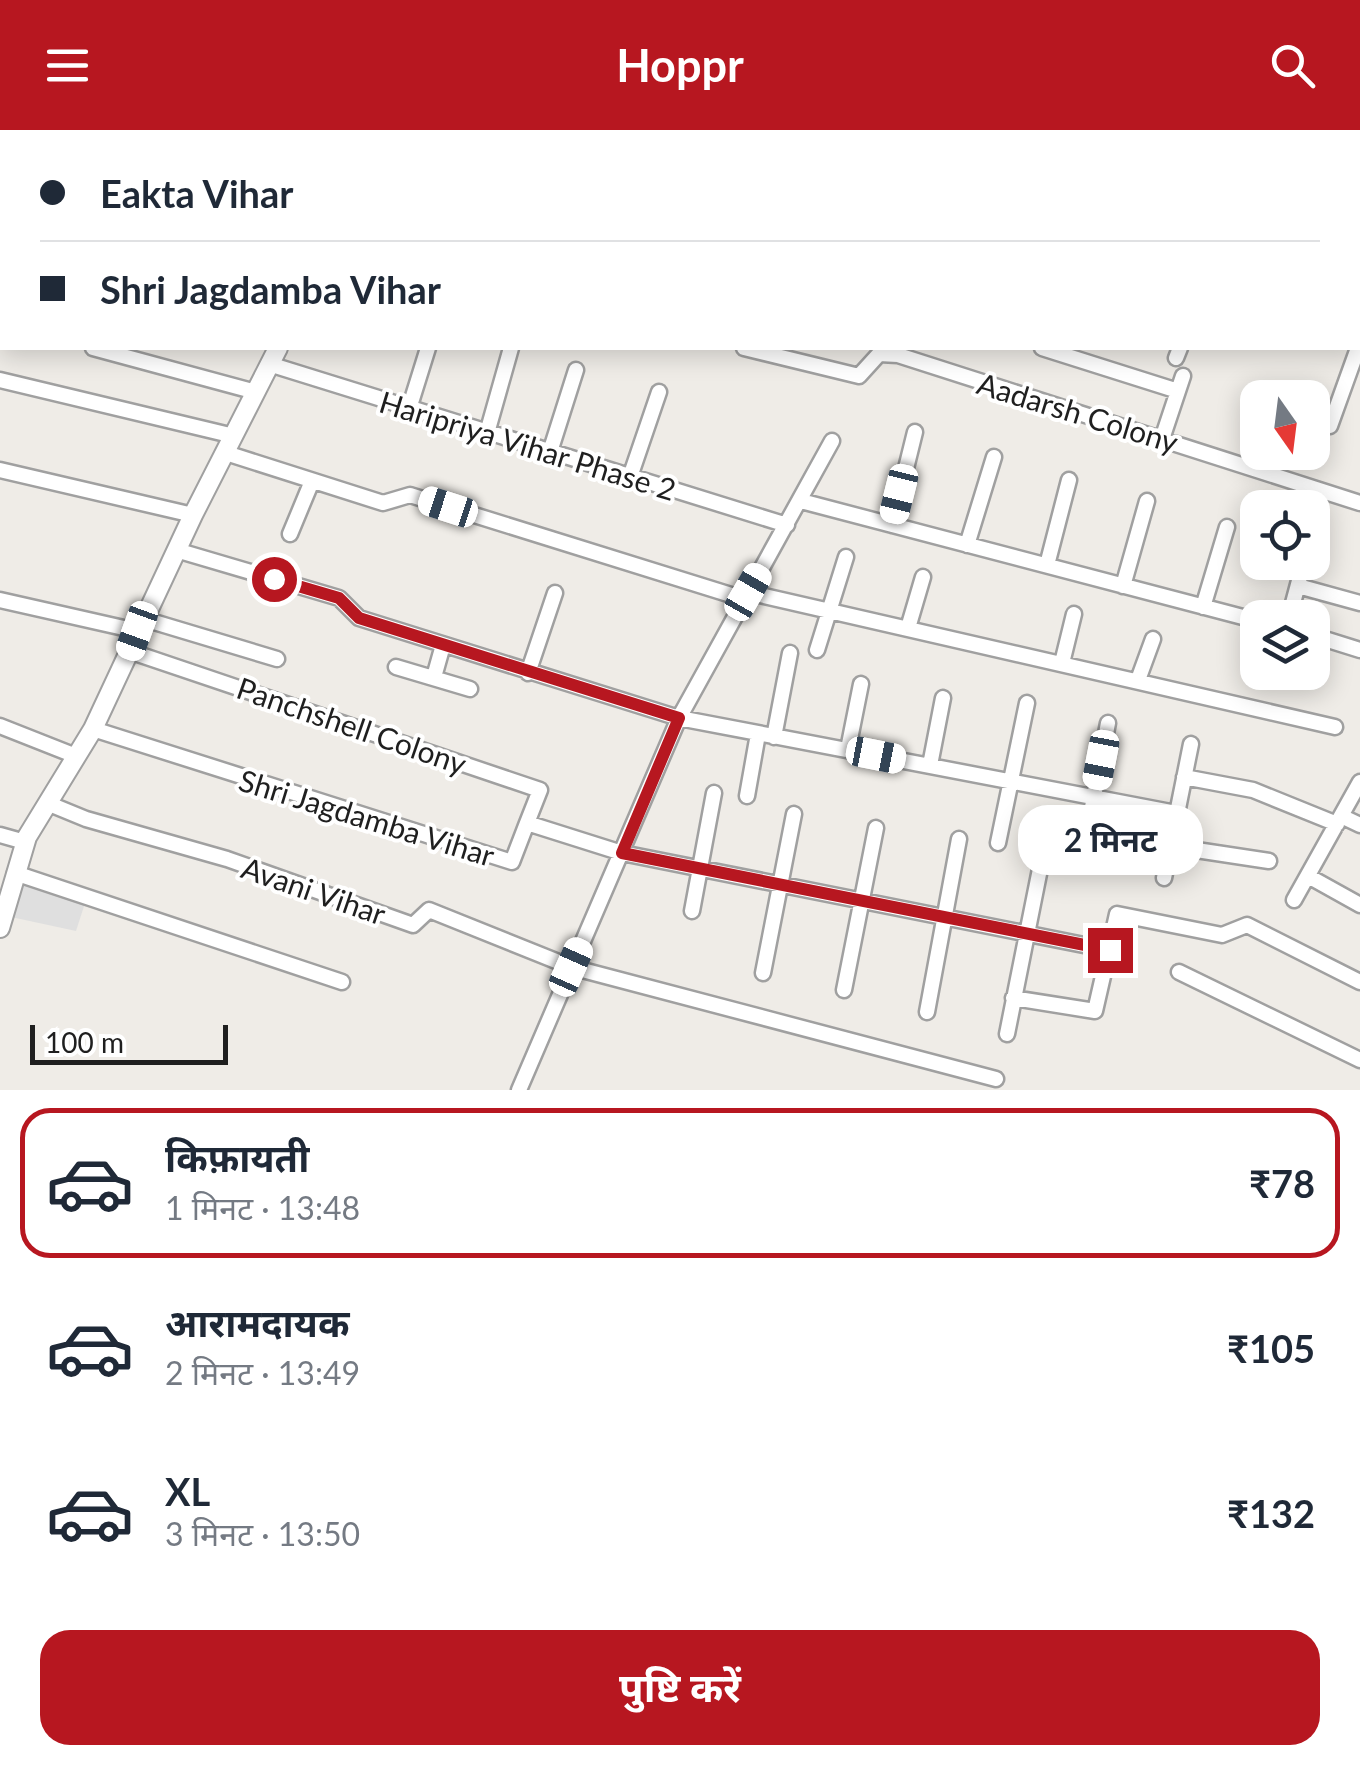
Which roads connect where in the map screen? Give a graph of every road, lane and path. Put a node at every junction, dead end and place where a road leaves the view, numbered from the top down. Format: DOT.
graph roads {
  1 [pos="100,350"];
  2 [pos="427,350"];
  3 [pos="510,350"];
  4 [pos="752,350"];
  5 [pos="1048,350"];
  6 [pos="1357,350"];
  7 [pos="899,351"];
  8 [pos="274,356"];
  9 [pos="576,370"];
  10 [pos="1183,376"];
  11 [pos="0,380"];
  12 [pos="256,392"];
  13 [pos="659,392"];
  14 [pos="1178,392"];
  15 [pos="409,408"];
  16 [pos="1330,426"];
  17 [pos="486,432"];
  18 [pos="915,432"];
  19 [pos="1162,439"];
  20 [pos="832,441"];
  21 [pos="230,444"];
  22 [pos="550,452"];
  23 [pos="994,457"];
  24 [pos="0,470"];
  25 [pos="630,477"];
  26 [pos="1069,480"];
  27 [pos="312,481"];
  28 [pos="1148,500"];
  29 [pos="802,501"];
  30 [pos="1360,503"];
  31 [pos="193,515"];
  32 [pos="892,524"];
  33 [pos="787,526"];
  34 [pos="1227,527"];
  35 [pos="290,534"];
  36 [pos="967,544"];
  37 [pos="176,550"];
  38 [pos="846,557"];
  39 [pos="1047,566"];
  40 [pos="923,577"];
  41 [pos="1300,580"];
  42 [pos="1123,586"];
  43 [pos="1298,586"];
  44 [pos="555,592"];
  45 [pos="746,596"];
  46 [pos="0,600"];
  47 [pos="1294,600"];
  48 [pos="1360,603"];
  49 [pos="1203,607"];
  50 [pos="830,611"];
  51 [pos="1074,614"];
  52 [pos="1240,616"];
  53 [pos="140,625"];
  54 [pos="908,628"];
  55 [pos="1153,638"];
  56 [pos="1330,641"];
  57 [pos="442,645"];
  58 [pos="130,650"];
  59 [pos="817,650"];
  60 [pos="1360,650"];
  61 [pos="790,654"];
  62 [pos="278,659"];
  63 [pos="1062,663"];
  64 [pos="396,667"];
  65 [pos="528,672"];
  66 [pos="434,677"];
  67 [pos="1138,680"];
  68 [pos="861,684"];
  69 [pos="470,689"];
  70 [pos="944,698"];
  71 [pos="1026,703"];
  72 [pos="679,718"];
  73 [pos="1108,723"];
  74 [pos="0,726"];
  75 [pos="1334,728"];
  76 [pos="93,729"];
  77 [pos="766,735"];
  78 [pos="1191,744"];
  79 [pos="848,750"];
  80 [pos="76,756"];
  81 [pos="930,765"];
  82 [pos="1184,776"];
  83 [pos="1012,780"];
  84 [pos="1360,782"];
  85 [pos="714,793"];
  86 [pos="747,796"];
  87 [pos="1094,797"];
  88 [pos="47,803"];
  89 [pos="1176,813"];
  90 [pos="794,814"];
  91 [pos="1339,820"];
  92 [pos="527,823"];
  93 [pos="1360,825"];
  94 [pos="876,828"];
  95 [pos="0,835"];
  96 [pos="958,839"];
  97 [pos="26,842"];
  98 [pos="998,843"];
  99 [pos="1170,846"];
  100 [pos="622,853"];
  101 [pos="1042,859"];
  102 [pos="1082,860"];
  103 [pos="1269,862"];
  104 [pos="700,870"];
  105 [pos="14,873"];
  106 [pos="1308,876"];
  107 [pos="1164,878"];
  108 [pos="780,886"];
  109 [pos="1294,900"];
  110 [pos="863,904"];
  111 [pos="1360,904"];
  112 [pos="692,912"];
  113 [pos="944,918"];
  114 [pos="1,923"];
  115 [pos="1027,933"];
  116 [pos="1110,950"];
  117 [pos="571,967"];
  118 [pos="1179,972"];
  119 [pos="762,973"];
  120 [pos="342,982"];
  121 [pos="1360,982"];
  122 [pos="844,990"];
  123 [pos="1014,998"];
  124 [pos="927,1012"];
  125 [pos="1007,1034"];
  126 [pos="1360,1060"];
  127 [pos="996,1078"];
  128 [pos="519,1090"];
  1 -- 12 [label="street"];
  2 -- 15 [label="street"];
  3 -- 17 [label="street"];
  4 -- 7 [label="street, Aadarsh Colony"];
  5 -- 14 [label="street"];
  6 -- 16 [label="street"];
  7 -- 19 [label="street, Aadarsh Colony"];
  8 -- 12 [label="street"];
  8 -- 15 [label="street, Haripriya Vihar Phase 2"];
  9 -- 22 [label="street"];
  10 -- 14 [label="street"];
  11 -- 21 [label="street"];
  12 -- 21 [label="street"];
  13 -- 25 [label="street"];
  14 -- 19 [label="street"];
  15 -- 17 [label="street, Haripriya Vihar Phase 2"];
  17 -- 22 [label="street, Haripriya Vihar Phase 2"];
  18 -- 32 [label="street"];
  19 -- 30 [label="street, Aadarsh Colony"];
  20 -- 29 [label="street"];
  21 -- 27 [label="street"];
  21 -- 31 [label="street"];
  22 -- 25 [label="street, Haripriya Vihar Phase 2"];
  23 -- 36 [label="street"];
  24 -- 31 [label="street"];
  25 -- 33 [label="street, Haripriya Vihar Phase 2"];
  26 -- 39 [label="street"];
  27 -- 35 [label="street"];
  27 -- 45 [label="street"];
  28 -- 42 [label="street"];
  29 -- 32 [label="street"];
  29 -- 33 [label="street"];
  31 -- 37 [label="street"];
  32 -- 36 [label="street"];
  33 -- 45 [label="street"];
  34 -- 49 [label="street"];
  36 -- 39 [label="street"];
  37 -- 53 [label="street"];
  37 -- 57 [label="street"];
  38 -- 50 [label="street"];
  39 -- 42 [label="street"];
  40 -- 54 [label="street"];
  41 -- 43 [label="street"];
  42 -- 49 [label="street"];
  43 -- 47 [label="street"];
  43 -- 48 [label="street"];
  44 -- 65 [label="street"];
  45 -- 50 [label="street"];
  45 -- 72 [label="street"];
  46 -- 53 [label="street"];
  49 -- 52 [label="street"];
  50 -- 54 [label="street"];
  50 -- 59 [label="street"];
  51 -- 63 [label="street"];
  53 -- 58 [label="street"];
  53 -- 62 [label="street"];
  54 -- 63 [label="street"];
  55 -- 67 [label="street"];
  56 -- 60 [label="street"];
  57 -- 65 [label="street"];
  57 -- 66 [label="street"];
  58 -- 76 [label="street"];
  58 -- 92 [label="street, Panchshell Colony"];
  61 -- 77 [label="street"];
  63 -- 67 [label="street"];
  64 -- 66 [label="street"];
  65 -- 72 [label="street"];
  66 -- 69 [label="street"];
  67 -- 75 [label="street"];
  68 -- 79 [label="street"];
  70 -- 81 [label="street"];
  71 -- 83 [label="street"];
  72 -- 77 [label="street"];
  72 -- 100 [label="street"];
  73 -- 87 [label="street"];
  74 -- 80 [label="street"];
  76 -- 80 [label="street"];
  76 -- 92 [label="street, Shri Jagdamba Vihar"];
  77 -- 79 [label="street"];
  77 -- 86 [label="street"];
  78 -- 82 [label="street"];
  79 -- 81 [label="street"];
  80 -- 88 [label="street"];
  81 -- 83 [label="street"];
  82 -- 89 [label="street"];
  82 -- 91 [label="street"];
  83 -- 87 [label="street"];
  83 -- 98 [label="street"];
  84 -- 91 [label="street"];
  85 -- 104 [label="street"];
  87 -- 89 [label="street"];
  87 -- 102 [label="street"];
  88 -- 97 [label="street"];
  88 -- 117 [label="street, Avani Vihar"];
  89 -- 99 [label="street"];
  90 -- 108 [label="street"];
  91 -- 93 [label="street"];
  91 -- 106 [label="street"];
  92 -- 100 [label="street, Shri Jagdamba Vihar"];
  94 -- 110 [label="street"];
  95 -- 97 [label="street"];
  96 -- 113 [label="street"];
  97 -- 105 [label="street"];
  99 -- 103 [label="street"];
  99 -- 107 [label="street"];
  100 -- 104 [label="street, Shri Jagdamba Vihar"];
  100 -- 117 [label="street"];
  101 -- 115 [label="street"];
  104 -- 108 [label="street, Shri Jagdamba Vihar"];
  104 -- 112 [label="street"];
  105 -- 114 [label="street"];
  105 -- 120 [label="street"];
  106 -- 109 [label="street"];
  106 -- 111 [label="street"];
  108 -- 110 [label="street, Shri Jagdamba Vihar"];
  108 -- 119 [label="street"];
  110 -- 113 [label="street, Shri Jagdamba Vihar"];
  110 -- 122 [label="street"];
  113 -- 115 [label="street, Shri Jagdamba Vihar"];
  113 -- 124 [label="street"];
  115 -- 116 [label="street, Shri Jagdamba Vihar"];
  115 -- 123 [label="street"];
  116 -- 121 [label="street"];
  116 -- 123 [label="street"];
  117 -- 127 [label="street"];
  117 -- 128 [label="street"];
  118 -- 126 [label="street"];
  123 -- 125 [label="street"];
}
